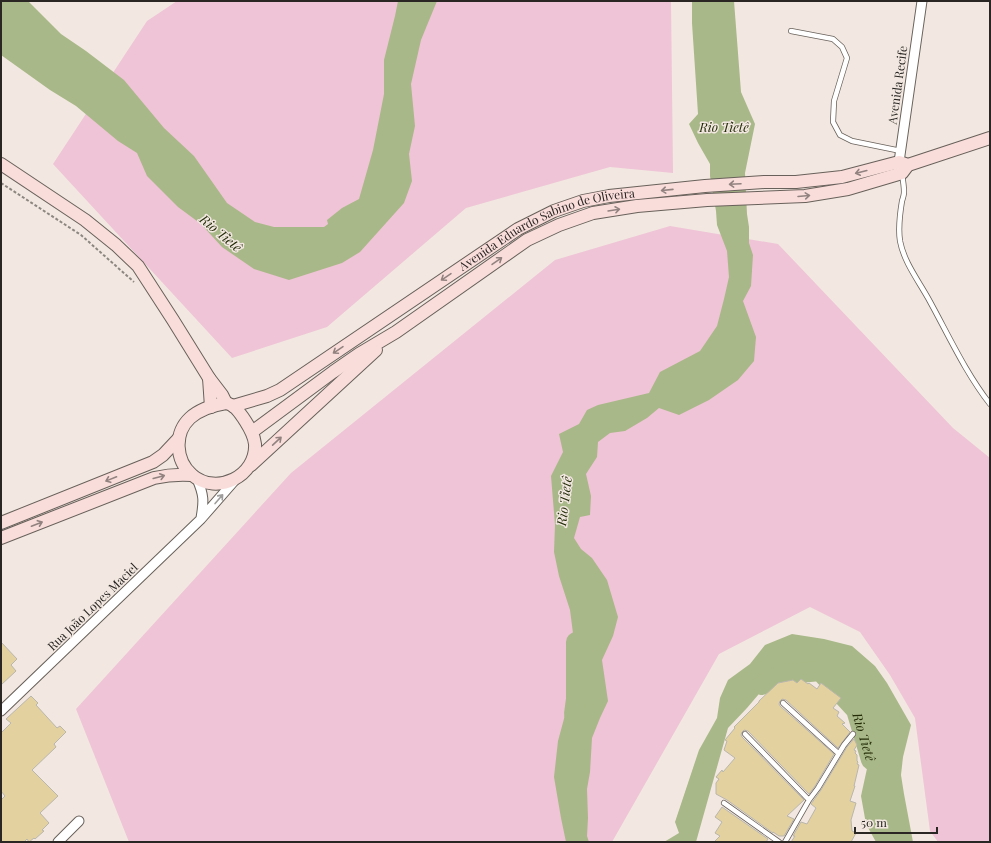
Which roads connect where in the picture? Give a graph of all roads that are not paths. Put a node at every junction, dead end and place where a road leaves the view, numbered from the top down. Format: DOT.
graph roads {
  1 [pos="922,1"];
  2 [pos="791,31"];
  3 [pos="990,138"];
  4 [pos="902,163"];
  5 [pos="1,164"];
  6 [pos="396,332"];
  7 [pos="208,378"];
  8 [pos="230,404"];
  9 [pos="990,404"];
  10 [pos="211,407"];
  11 [pos="252,432"];
  12 [pos="179,438"];
  13 [pos="249,467"];
  14 [pos="194,477"];
  15 [pos="237,478"];
  16 [pos="201,519"];
  17 [pos="1,523"];
  18 [pos="1,538"];
  19 [pos="783,703"];
  20 [pos="1,712"];
  21 [pos="745,734"];
  22 [pos="853,734"];
  23 [pos="838,753"];
  24 [pos="809,800"];
  25 [pos="724,803"];
  26 [pos="79,821"];
  27 [pos="58,842"];
  28 [pos="779,842"];
  29 [pos="785,842"];
  1 -- 4 [label="street, Avenida Recife"];
  2 -- 4 [label="lane"];
  3 -- 4 [label="main road"];
  6 -- 4 [label="main road, Avenida Eduardo Sabino de Oliveira, one-way"];
  4 -- 8 [label="main road, Avenida Eduardo Sabino de Oliveira, one-way"];
  4 -- 9 [label="lane"];
  5 -- 7 [label="main road"];
  6 -- 11 [label="main road"];
  13 -- 6 [label="main road, one-way"];
  7 -- 8 [label="main road"];
  7 -- 10 [label="main road"];
  8 -- 10 [label="main road"];
  8 -- 11 [label="main road"];
  10 -- 12 [label="main road"];
  11 -- 13 [label="main road"];
  12 -- 14 [label="main road"];
  12 -- 17 [label="main road, one-way"];
  13 -- 15 [label="main road"];
  14 -- 15 [label="main road"];
  14 -- 16 [label="street"];
  18 -- 14 [label="main road, one-way"];
  16 -- 15 [label="street, Rua João Lopes Maciel, one-way"];
  16 -- 20 [label="street, Rua João Lopes Maciel"];
  19 -- 23 [label="lane"];
  21 -- 24 [label="lane"];
  22 -- 23 [label="lane"];
  23 -- 24 [label="lane"];
  24 -- 29 [label="lane"];
  25 -- 28 [label="lane"];
  26 -- 27 [label="street"];
}
